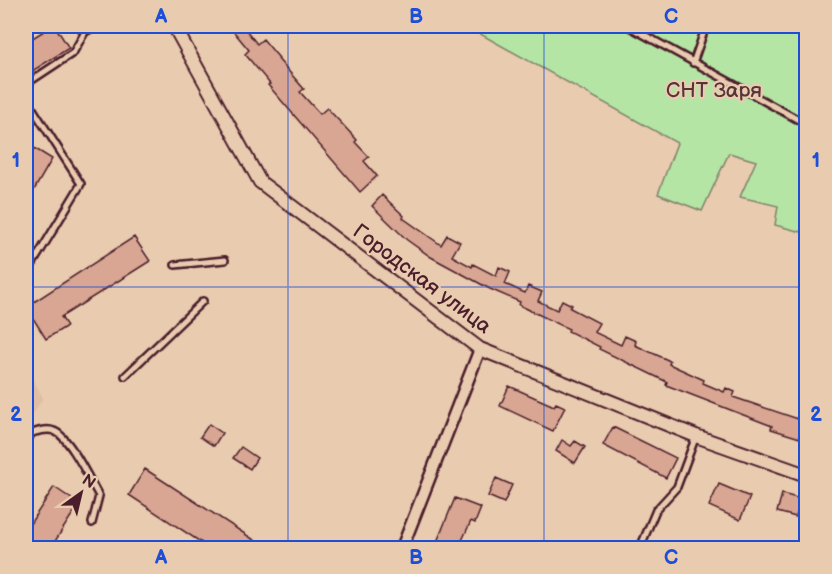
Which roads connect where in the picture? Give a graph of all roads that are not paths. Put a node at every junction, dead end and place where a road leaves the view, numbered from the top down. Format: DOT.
graph roads {
  1 [pos="78,26"];
  2 [pos="96,26"];
  3 [pos="174,26"];
  4 [pos="628,26"];
  5 [pos="706,26"];
  6 [pos="85,32"];
  7 [pos="693,63"];
  8 [pos="26,84"];
  9 [pos="26,98"];
  10 [pos="807,124"];
  11 [pos="225,260"];
  12 [pos="175,265"];
  13 [pos="26,275"];
  14 [pos="203,301"];
  15 [pos="480,349"];
  16 [pos="125,376"];
  17 [pos="696,436"];
  18 [pos="26,442"];
  19 [pos="807,475"];
  20 [pos="92,523"];
  21 [pos="402,549"];
  22 [pos="640,549"];
  1 -- 6 [label="lane"];
  2 -- 6 [label="lane"];
  3 -- 15 [label="street, Городская улица"];
  4 -- 7 [label="lane"];
  5 -- 7 [label="lane"];
  6 -- 8 [label="lane"];
  7 -- 10 [label="lane"];
  9 -- 13 [label="lane"];
  11 -- 12 [label="lane"];
  14 -- 16 [label="lane"];
  15 -- 17 [label="street, Городская улица"];
  15 -- 21 [label="street"];
  17 -- 19 [label="street, Городская улица"];
  17 -- 22 [label="lane"];
  18 -- 20 [label="lane"];
}
